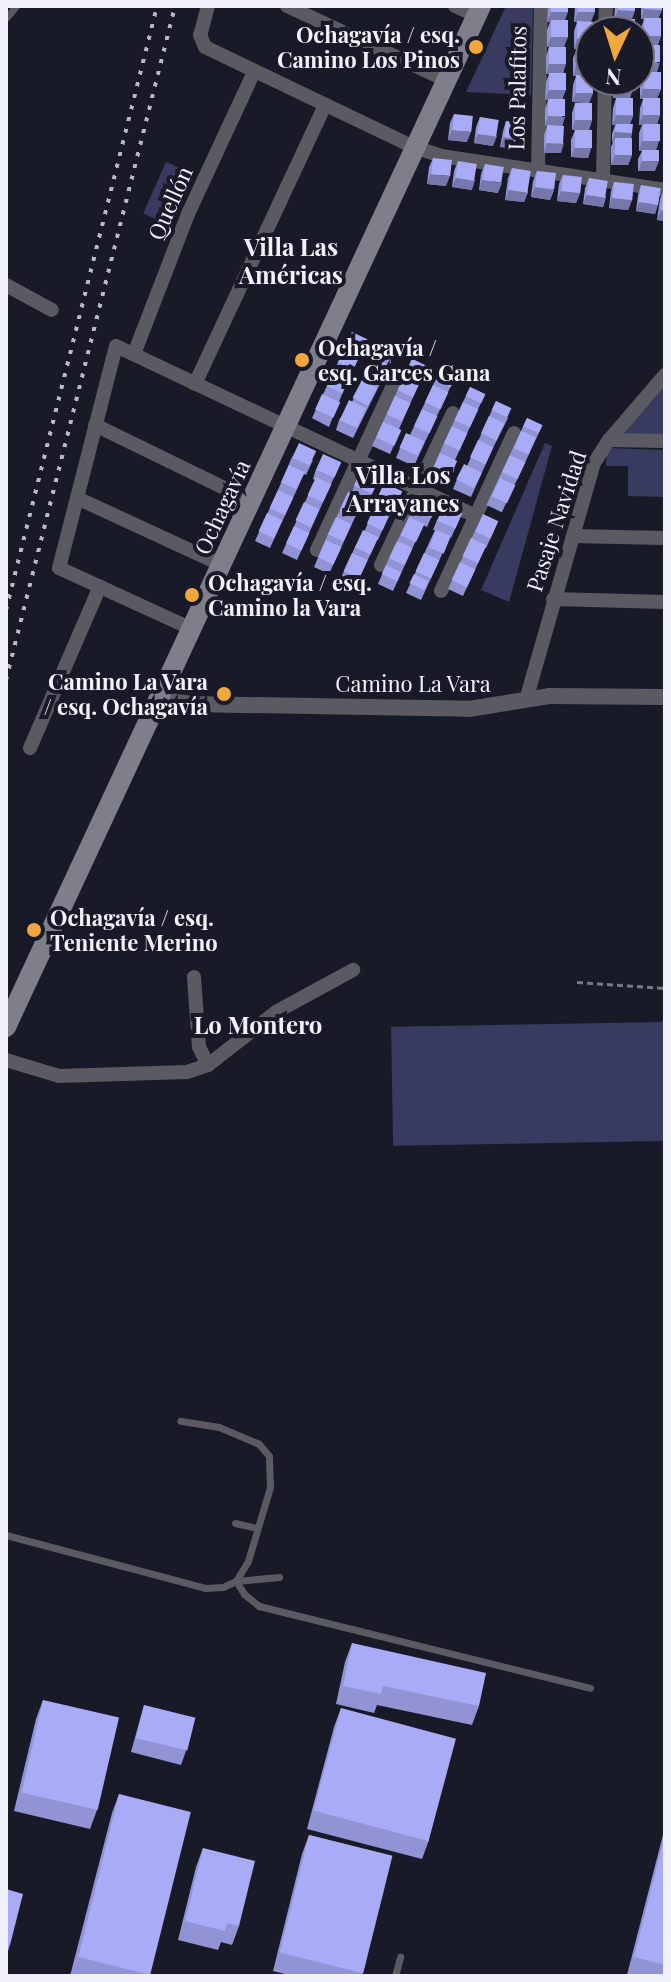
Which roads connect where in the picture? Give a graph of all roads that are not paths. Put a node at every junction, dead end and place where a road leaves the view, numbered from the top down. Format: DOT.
graph roads {
  1 [pos="16,6"];
  2 [pos="208,6"];
  3 [pos="287,6"];
  4 [pos="455,6"];
  5 [pos="541,6"];
  6 [pos="478,11"];
  7 [pos="6,18"];
  8 [pos="254,72"];
  9 [pos="446,80"];
  10 [pos="605,96"];
  11 [pos="325,105"];
  12 [pos="414,147"];
  13 [pos="538,172"];
  14 [pos="603,181"];
  15 [pos="665,190"];
  16 [pos="6,285"];
  17 [pos="52,310"];
  18 [pos="134,354"];
  19 [pos="665,375"];
  20 [pos="394,383"];
  21 [pos="195,384"];
  22 [pos="453,413"];
  23 [pos="95,425"];
  24 [pos="285,427"];
  25 [pos="514,433"];
  26 [pos="609,440"];
  27 [pos="665,441"];
  28 [pos="358,461"];
  29 [pos="417,489"];
  30 [pos="77,498"];
  31 [pos="251,501"];
  32 [pos="476,516"];
  33 [pos="573,536"];
  34 [pos="665,538"];
  35 [pos="317,550"];
  36 [pos="222,565"];
  37 [pos="381,565"];
  38 [pos="100,586"];
  39 [pos="441,591"];
  40 [pos="553,599"];
  41 [pos="665,602"];
  42 [pos="192,629"];
  43 [pos="665,697"];
  44 [pos="160,700"];
  45 [pos="526,700"];
  46 [pos="30,748"];
  47 [pos="353,970"];
  48 [pos="194,977"];
  49 [pos="6,1027"];
  50 [pos="6,1060"];
  51 [pos="208,1065"];
  52 [pos="180,1421"];
  53 [pos="235,1523"];
  54 [pos="257,1528"];
  55 [pos="6,1535"];
  56 [pos="279,1577"];
  57 [pos="236,1581"];
  58 [pos="590,1688"];
  59 [pos="400,1957"];
  60 [pos="395,1976"];
  1 -- 7 [label="lane"];
  2 -- 8 [label="street"];
  3 -- 9 [label="street"];
  4 -- 6 [label="street"];
  5 -- 13 [label="street, Los Palafitos"];
  6 -- 9 [label="main road, Ochagavía"];
  8 -- 11 [label="street"];
  8 -- 18 [label="street, Quellón"];
  9 -- 12 [label="main road, Ochagavía"];
  10 -- 14 [label="street"];
  11 -- 12 [label="street"];
  11 -- 21 [label="street"];
  12 -- 13 [label="street"];
  12 -- 24 [label="main road, Ochagavía"];
  13 -- 14 [label="street"];
  14 -- 15 [label="street"];
  16 -- 17 [label="street"];
  18 -- 21 [label="street"];
  18 -- 23 [label="street"];
  19 -- 26 [label="street, Pasaje Navidad"];
  20 -- 28 [label="street"];
  21 -- 24 [label="street"];
  22 -- 29 [label="street"];
  23 -- 30 [label="street"];
  23 -- 31 [label="street"];
  24 -- 28 [label="street"];
  24 -- 31 [label="main road, Ochagavía"];
  25 -- 32 [label="street"];
  26 -- 27 [label="street"];
  26 -- 33 [label="street, Pasaje Navidad"];
  28 -- 29 [label="street"];
  28 -- 35 [label="street"];
  29 -- 32 [label="street"];
  29 -- 37 [label="street"];
  30 -- 36 [label="street"];
  30 -- 38 [label="street"];
  31 -- 36 [label="main road, Ochagavía"];
  32 -- 39 [label="street"];
  33 -- 34 [label="street"];
  33 -- 40 [label="street, Pasaje Navidad"];
  36 -- 42 [label="main road, Ochagavía"];
  38 -- 42 [label="street"];
  38 -- 46 [label="street"];
  40 -- 41 [label="street"];
  40 -- 45 [label="street, Pasaje Navidad"];
  42 -- 44 [label="main road, Ochagavía"];
  43 -- 45 [label="street, Camino La Vara"];
  44 -- 45 [label="street, Camino La Vara"];
  44 -- 49 [label="main road, Ochagavía"];
  47 -- 51 [label="street"];
  48 -- 51 [label="street"];
  50 -- 51 [label="street"];
  52 -- 54 [label="lane"];
  53 -- 54 [label="lane"];
  54 -- 57 [label="lane"];
  55 -- 57 [label="lane"];
  56 -- 57 [label="lane"];
  57 -- 58 [label="lane"];
  59 -- 60 [label="lane"];
}
